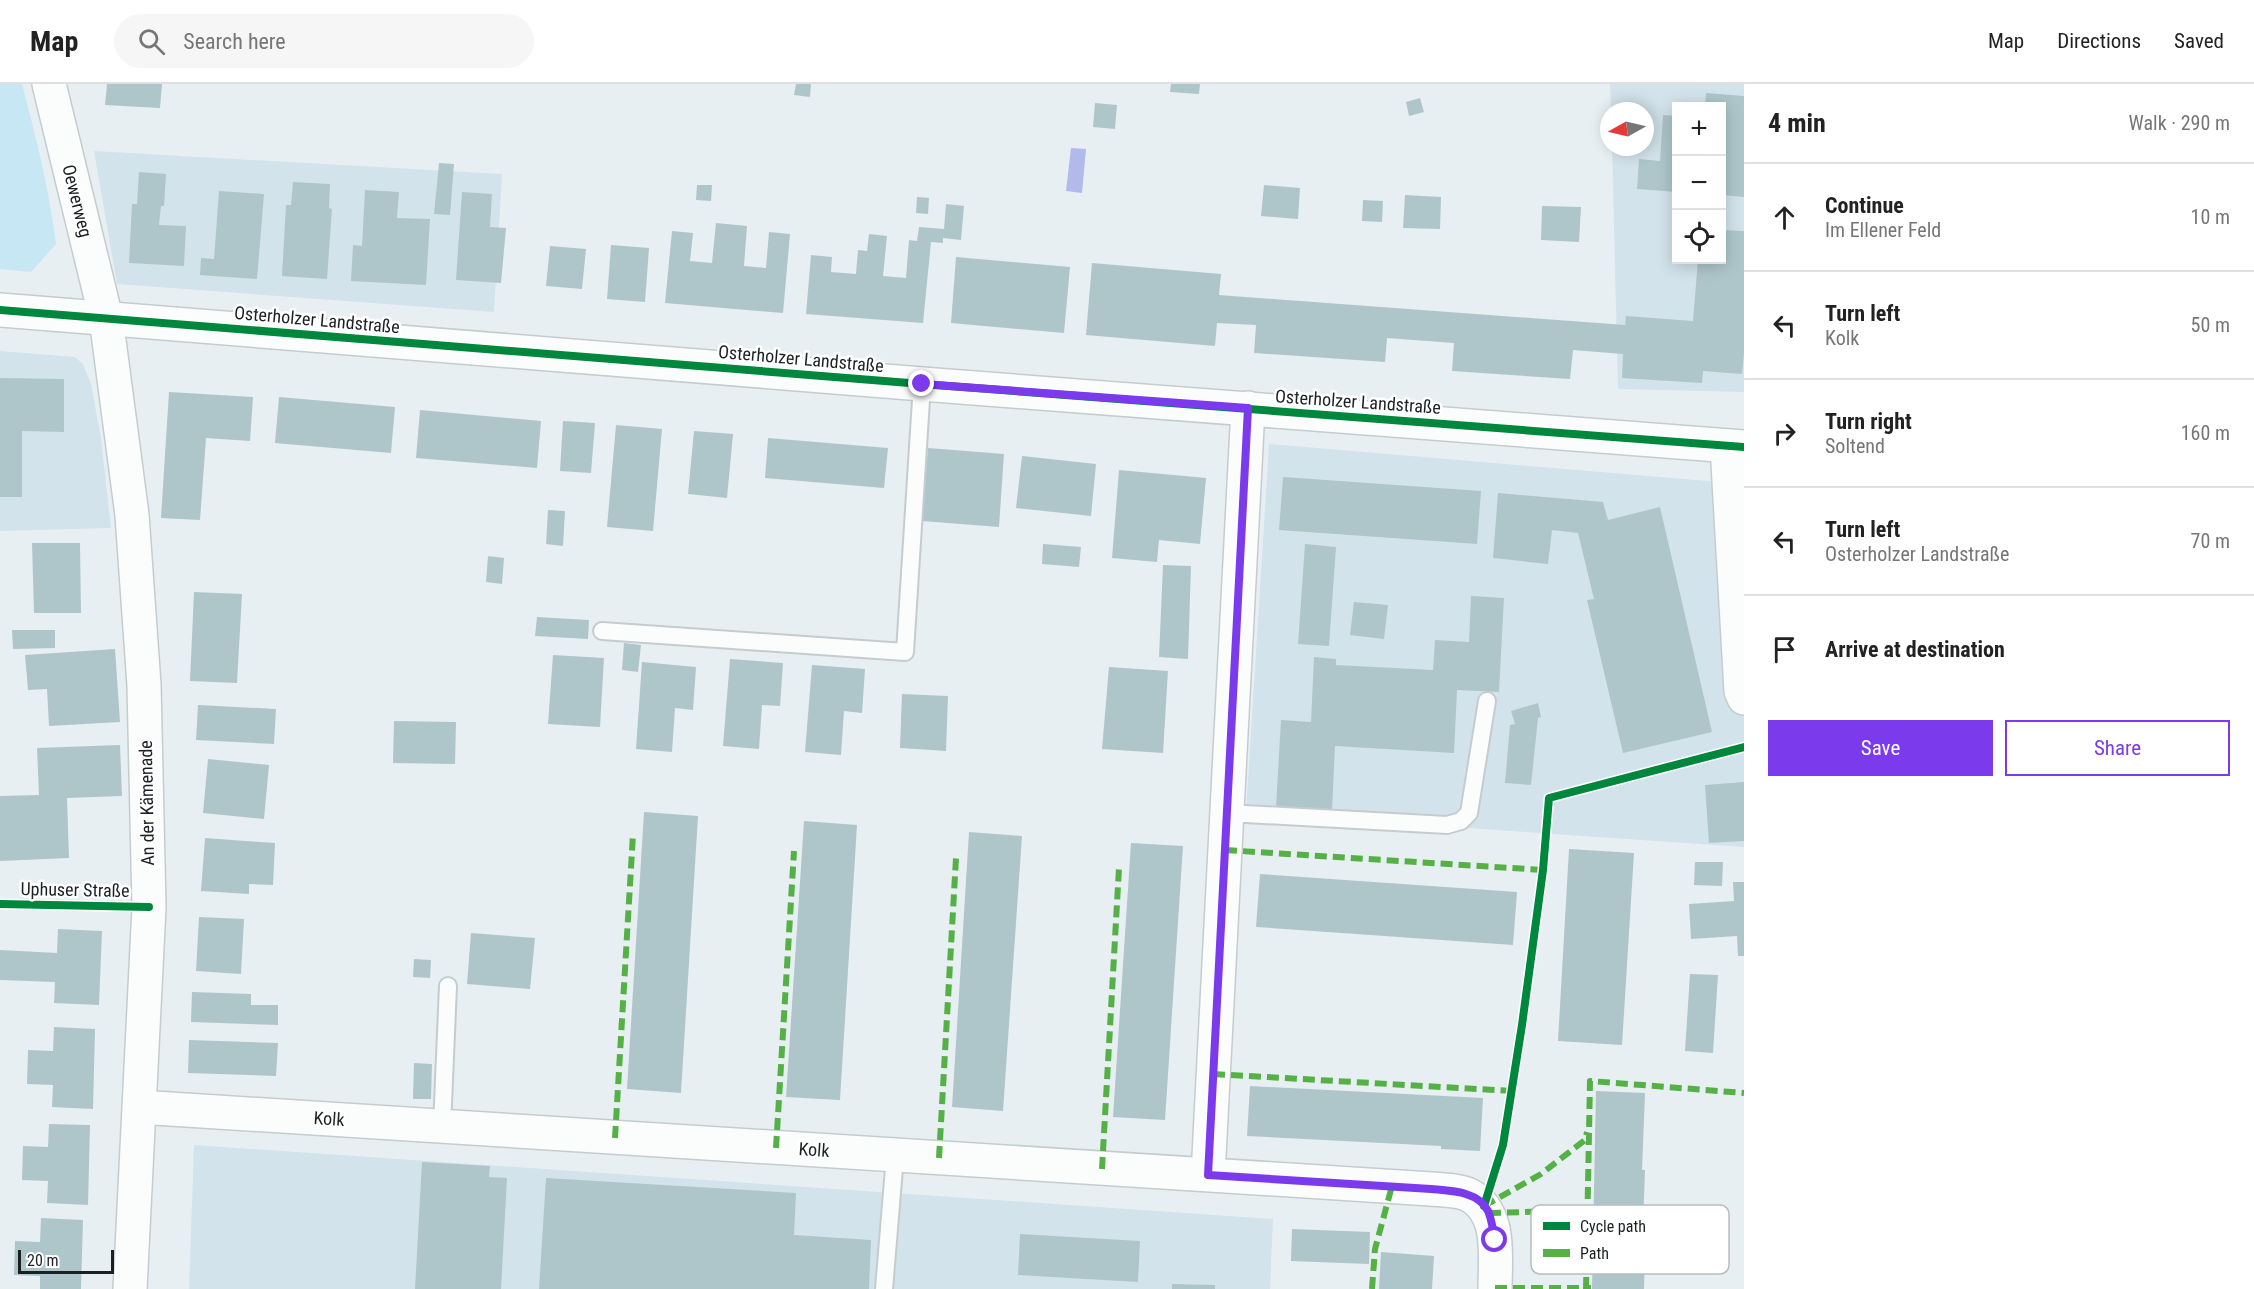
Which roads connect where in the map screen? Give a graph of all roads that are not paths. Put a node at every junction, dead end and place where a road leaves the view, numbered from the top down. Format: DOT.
graph roads {
  1 [pos="49,84"];
  2 [pos="0,310"];
  3 [pos="106,318"];
  4 [pos="922,384"];
  5 [pos="1248,408"];
  6 [pos="1736,447"];
  7 [pos="602,631"];
  8 [pos="1744,699"];
  9 [pos="1487,701"];
  10 [pos="1227,813"];
  11 [pos="448,986"];
  12 [pos="139,1107"];
  13 [pos="442,1127"];
  14 [pos="895,1156"];
  15 [pos="1208,1175"];
  16 [pos="130,1289"];
  17 [pos="884,1289"];
  18 [pos="1496,1289"];
  1 -- 3 [label="street, Oewerweg"];
  2 -- 3 [label="street, Osterholzer Landstraße"];
  3 -- 4 [label="street, Osterholzer Landstraße"];
  3 -- 12 [label="street, An der Kämenade"];
  4 -- 5 [label="street, Osterholzer Landstraße"];
  4 -- 7 [label="lane"];
  5 -- 6 [label="street, Osterholzer Landstraße"];
  5 -- 10 [label="street"];
  6 -- 8 [label="street"];
  9 -- 10 [label="lane"];
  10 -- 15 [label="street"];
  11 -- 13 [label="lane"];
  12 -- 13 [label="street, Kolk"];
  12 -- 16 [label="street, An der Kämenade"];
  13 -- 14 [label="street, Kolk"];
  14 -- 15 [label="street, Kolk"];
  14 -- 17 [label="lane"];
  15 -- 18 [label="street, Kolk"];
}
